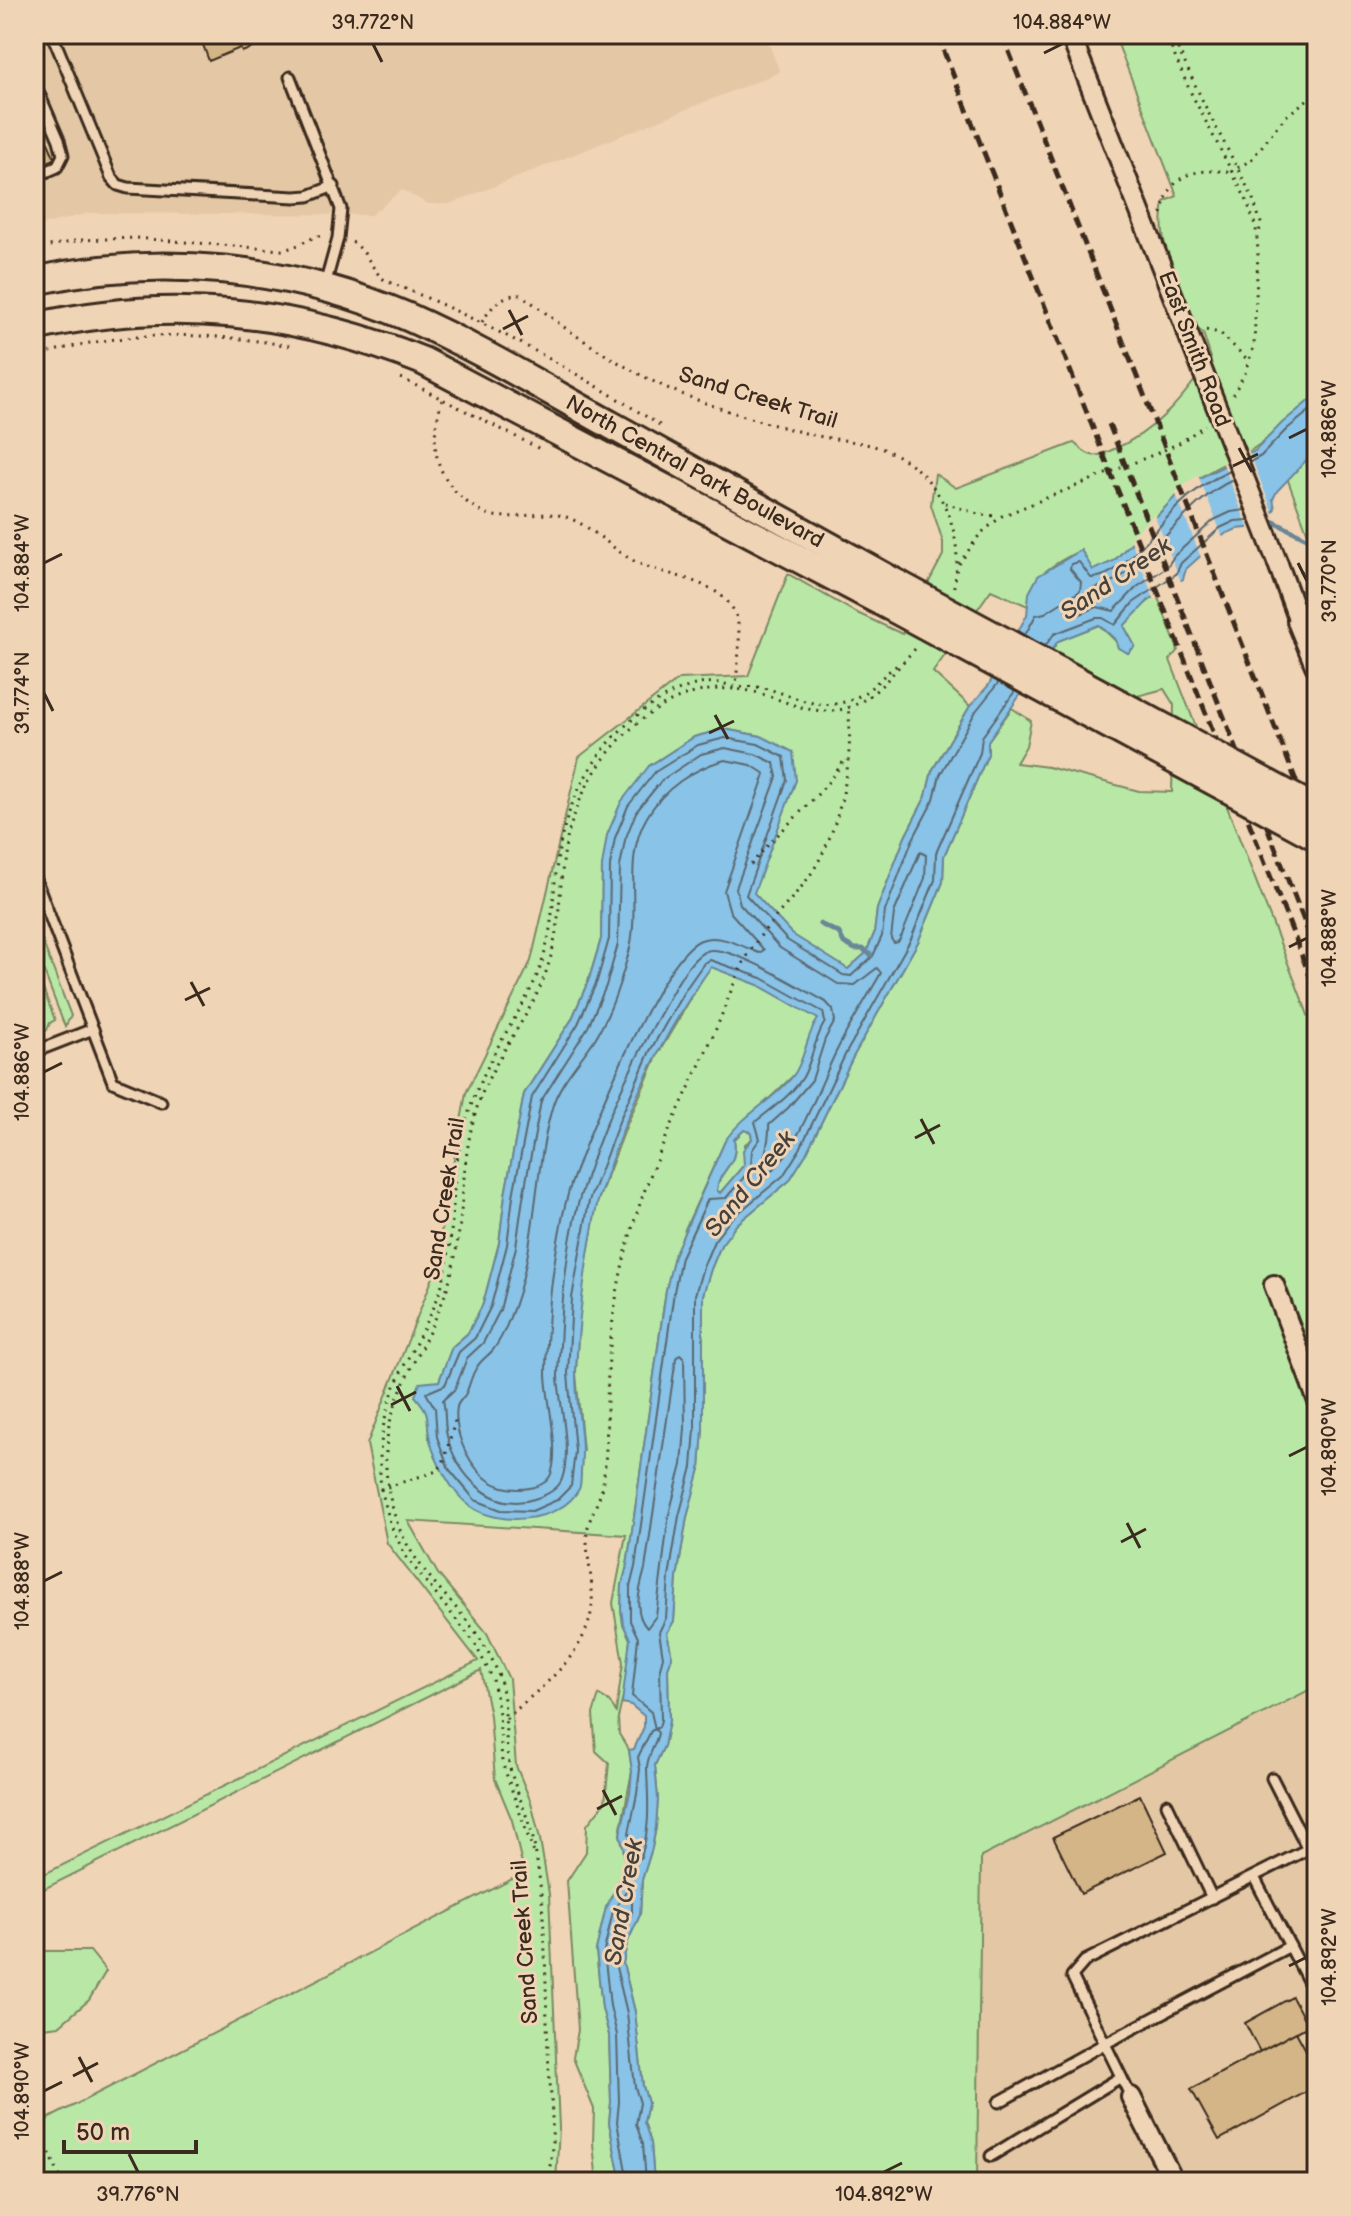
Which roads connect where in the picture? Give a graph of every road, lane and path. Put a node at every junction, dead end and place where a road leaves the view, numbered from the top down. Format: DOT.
graph roads {
  1 [pos="52,34"];
  2 [pos="1070,34"];
  3 [pos="1165,34"];
  4 [pos="1171,34"];
  5 [pos="290,77"];
  6 [pos="34,82"];
  7 [pos="1317,92"];
  8 [pos="1237,168"];
  9 [pos="1231,172"];
  10 [pos="34,177"];
  11 [pos="334,186"];
  12 [pos="1160,222"];
  13 [pos="1257,234"];
  14 [pos="326,235"];
  15 [pos="350,241"];
  16 [pos="34,249"];
  17 [pos="34,281"];
  18 [pos="324,288"];
  19 [pos="34,327"];
  20 [pos="1192,333"];
  21 [pos="292,346"];
  22 [pos="34,357"];
  23 [pos="1250,362"];
  24 [pos="399,377"];
  25 [pos="1227,404"];
  26 [pos="1209,420"];
  27 [pos="945,503"];
  28 [pos="1002,516"];
  29 [pos="892,594"];
  30 [pos="1308,616"];
  31 [pos="902,662"];
  32 [pos="1317,665"];
  33 [pos="887,680"];
  34 [pos="736,688"];
  35 [pos="848,707"];
  36 [pos="847,755"];
  37 [pos="1317,810"];
  38 [pos="1317,837"];
  39 [pos="751,865"];
  40 [pos="34,875"];
  41 [pos="93,1029"];
  42 [pos="34,1052"];
  43 [pos="161,1102"];
  44 [pos="1274,1285"];
  45 [pos="1317,1399"];
  46 [pos="455,1421"];
  47 [pos="388,1488"];
  48 [pos="381,1489"];
  49 [pos="506,1719"];
  50 [pos="1272,1778"];
  51 [pos="1167,1804"];
  52 [pos="537,1859"];
  53 [pos="1254,1877"];
  54 [pos="1212,1898"];
  55 [pos="1290,1946"];
  56 [pos="1317,1998"];
  57 [pos="1106,2043"];
  58 [pos="1121,2077"];
  59 [pos="1131,2097"];
  60 [pos="999,2102"];
  61 [pos="34,2116"];
  62 [pos="991,2156"];
  63 [pos="62,2182"];
  64 [pos="547,2182"];
  65 [pos="1174,2182"];
  1 -- 11 [label="lane"];
  2 -- 20 [label="street, East Smith Road"];
  3 -- 9 [label="path"];
  4 -- 8 [label="path"];
  5 -- 11 [label="lane"];
  6 -- 10 [label="lane"];
  7 -- 8 [label="path"];
  8 -- 9 [label="path"];
  8 -- 13 [label="path"];
  9 -- 12 [label="path"];
  9 -- 13 [label="path"];
  11 -- 18 [label="lane"];
  13 -- 23 [label="path"];
  14 -- 16 [label="path"];
  15 -- 27 [label="path, Sand Creek Trail"];
  17 -- 18 [label="main road, North Central Park Boulevard"];
  18 -- 29 [label="main road, North Central Park Boulevard"];
  19 -- 29 [label="main road, North Central Park Boulevard"];
  20 -- 23 [label="path"];
  20 -- 30 [label="street, East Smith Road, bridge"];
  21 -- 22 [label="path"];
  23 -- 25 [label="path"];
  24 -- 34 [label="path"];
  26 -- 28 [label="path, Sand Creek Trail"];
  27 -- 28 [label="path"];
  27 -- 28 [label="path, Sand Creek Trail"];
  29 -- 37 [label="main road, North Central Park Boulevard, bridge"];
  29 -- 38 [label="main road, North Central Park Boulevard, bridge"];
  30 -- 32 [label="street, East Smith Road"];
  31 -- 34 [label="path"];
  33 -- 35 [label="path, Sand Creek Trail"];
  34 -- 35 [label="path, Sand Creek Trail"];
  34 -- 47 [label="path, Sand Creek Trail"];
  34 -- 48 [label="path"];
  35 -- 36 [label="path"];
  36 -- 39 [label="path"];
  36 -- 49 [label="path"];
  40 -- 41 [label="lane"];
  41 -- 42 [label="lane"];
  41 -- 43 [label="lane"];
  44 -- 45 [label="street"];
  46 -- 47 [label="path"];
  47 -- 48 [label="path"];
  47 -- 49 [label="path, Sand Creek Trail"];
  48 -- 52 [label="path"];
  49 -- 52 [label="path, Sand Creek Trail"];
  50 -- 53 [label="lane"];
  51 -- 54 [label="lane"];
  52 -- 64 [label="path, Sand Creek Trail"];
  53 -- 54 [label="lane"];
  53 -- 55 [label="lane"];
  54 -- 57 [label="lane"];
  55 -- 56 [label="lane"];
  55 -- 57 [label="lane"];
  57 -- 58 [label="lane"];
  57 -- 60 [label="lane"];
  58 -- 59 [label="lane"];
  58 -- 62 [label="lane"];
  59 -- 65 [label="street"];
  61 -- 63 [label="path"];
}
